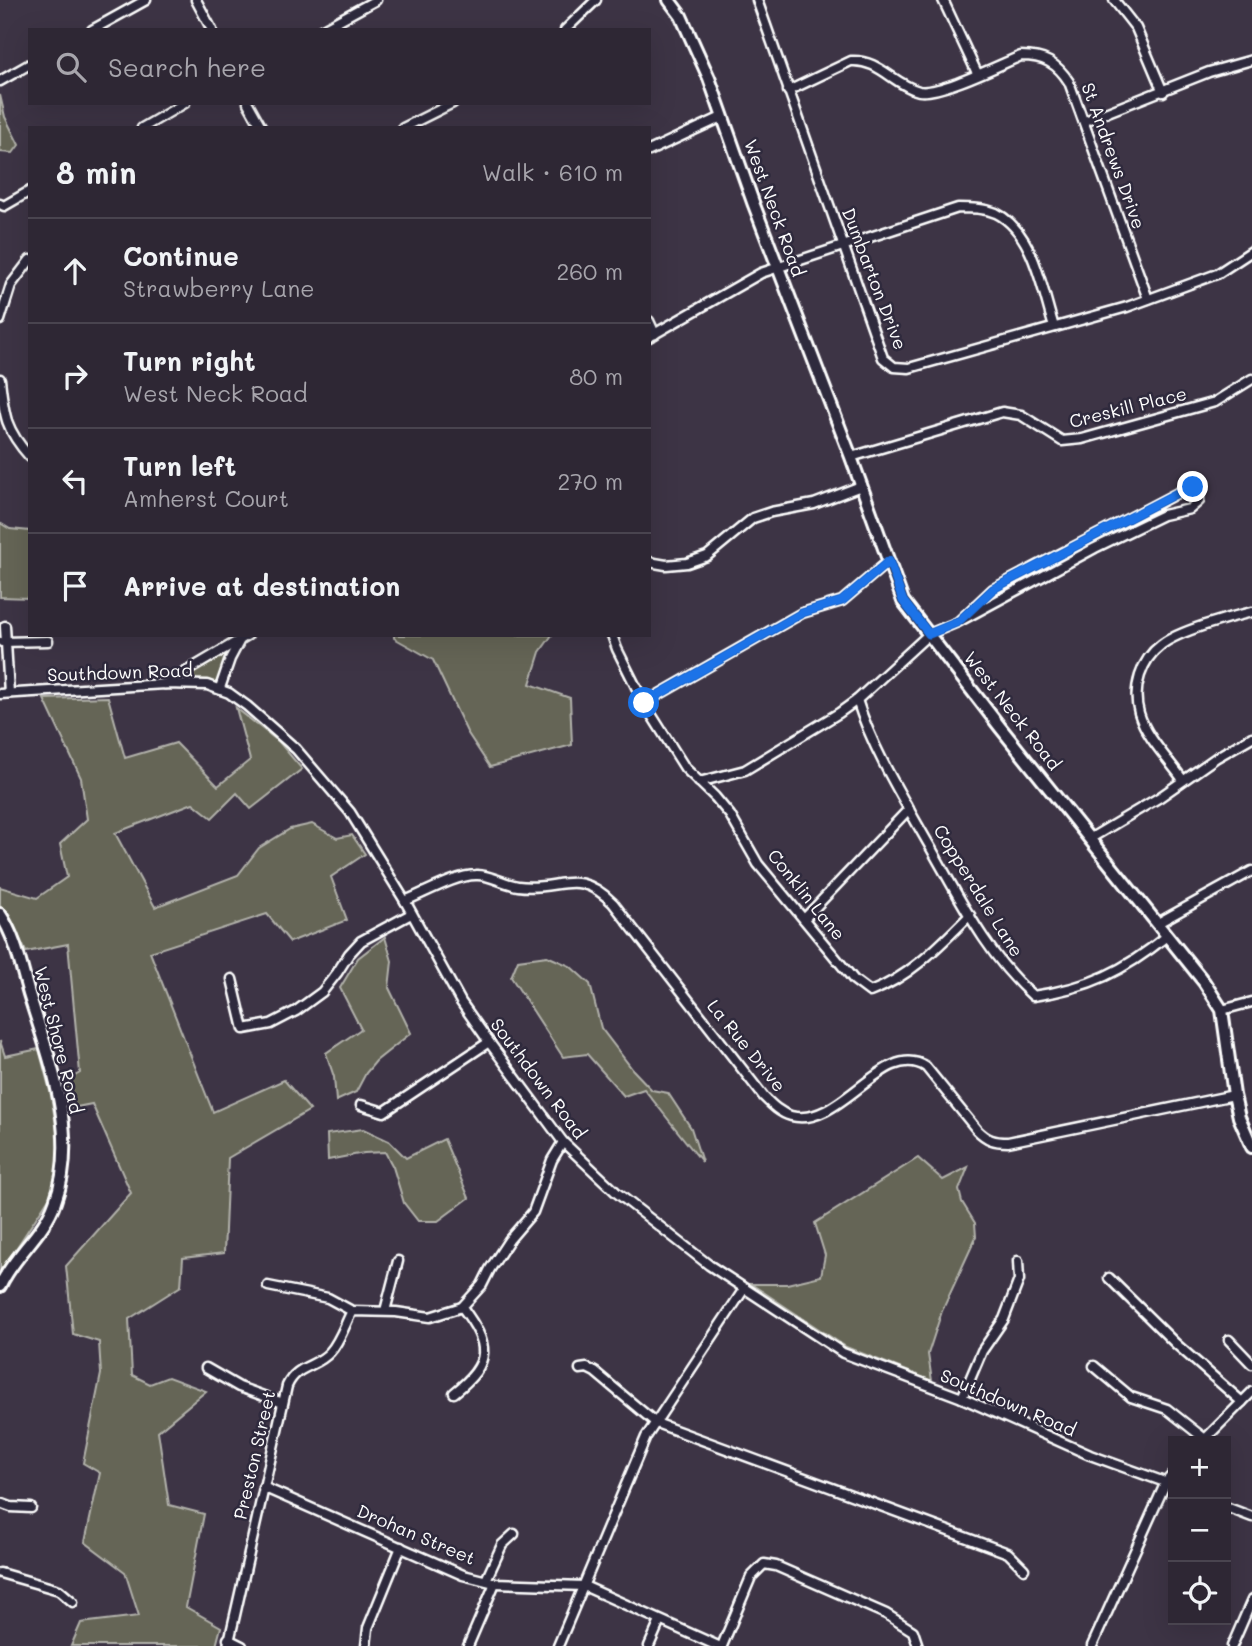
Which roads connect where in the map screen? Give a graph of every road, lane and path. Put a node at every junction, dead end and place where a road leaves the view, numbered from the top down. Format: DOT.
graph roads {
  1 [pos="146,0"];
  2 [pos="196,0"];
  3 [pos="376,0"];
  4 [pos="596,0"];
  5 [pos="669,0"];
  6 [pos="757,0"];
  7 [pos="943,0"];
  8 [pos="1114,0"];
  9 [pos="96,28"];
  10 [pos="211,28"];
  11 [pos="325,28"];
  12 [pos="567,28"];
  13 [pos="1252,60"];
  14 [pos="28,65"];
  15 [pos="977,74"];
  16 [pos="0,80"];
  17 [pos="788,91"];
  18 [pos="1163,92"];
  19 [pos="182,105"];
  20 [pos="249,105"];
  21 [pos="449,105"];
  22 [pos="723,117"];
  23 [pos="1085,121"];
  24 [pos="145,126"];
  25 [pos="261,126"];
  26 [pos="407,126"];
  27 [pos="651,150"];
  28 [pos="28,192"];
  29 [pos="0,204"];
  30 [pos="844,246"];
  31 [pos="1252,251"];
  32 [pos="28,263"];
  33 [pos="778,268"];
  34 [pos="1148,299"];
  35 [pos="0,320"];
  36 [pos="1054,327"];
  37 [pos="652,336"];
  38 [pos="0,379"];
  39 [pos="1252,379"];
  40 [pos="28,455"];
  41 [pos="851,457"];
  42 [pos="862,486"];
  43 [pos="889,561"];
  44 [pos="651,562"];
  45 [pos="1252,612"];
  46 [pos="958,622"];
  47 [pos="5,626"];
  48 [pos="929,634"];
  49 [pos="245,637"];
  50 [pos="613,637"];
  51 [pos="48,641"];
  52 [pos="2,642"];
  53 [pos="165,684"];
  54 [pos="220,688"];
  55 [pos="4,693"];
  56 [pos="857,700"];
  57 [pos="644,703"];
  58 [pos="1252,737"];
  59 [pos="1183,780"];
  60 [pos="699,782"];
  61 [pos="909,808"];
  62 [pos="1091,838"];
  63 [pos="1252,871"];
  64 [pos="405,901"];
  65 [pos="0,914"];
  66 [pos="411,914"];
  67 [pos="970,915"];
  68 [pos="804,919"];
  69 [pos="1158,923"];
  70 [pos="1167,936"];
  71 [pos="232,979"];
  72 [pos="1252,1002"];
  73 [pos="1222,1010"];
  74 [pos="489,1042"];
  75 [pos="1234,1095"];
  76 [pos="361,1105"];
  77 [pos="563,1142"];
  78 [pos="1252,1147"];
  79 [pos="398,1261"];
  80 [pos="1018,1261"];
  81 [pos="1109,1278"];
  82 [pos="0,1286"];
  83 [pos="268,1286"];
  84 [pos="744,1289"];
  85 [pos="462,1307"];
  86 [pos="352,1311"];
  87 [pos="385,1311"];
  88 [pos="1229,1340"];
  89 [pos="1252,1364"];
  90 [pos="1094,1366"];
  91 [pos="206,1368"];
  92 [pos="580,1369"];
  93 [pos="1252,1392"];
  94 [pos="454,1393"];
  95 [pos="962,1398"];
  96 [pos="1242,1402"];
  97 [pos="283,1403"];
  98 [pos="656,1423"];
  99 [pos="1199,1436"];
  100 [pos="1208,1436"];
  101 [pos="1168,1483"];
  102 [pos="1168,1485"];
  103 [pos="263,1487"];
  104 [pos="0,1503"];
  105 [pos="31,1508"];
  106 [pos="1231,1509"];
  107 [pos="1252,1517"];
  108 [pos="514,1534"];
  109 [pos="401,1548"];
  110 [pos="1024,1569"];
  111 [pos="0,1573"];
  112 [pos="490,1581"];
  113 [pos="584,1586"];
  114 [pos="1252,1600"];
  115 [pos="73,1602"];
  116 [pos="660,1621"];
  117 [pos="228,1643"];
  118 [pos="242,1646"];
  119 [pos="366,1646"];
  120 [pos="468,1646"];
  121 [pos="558,1646"];
  122 [pos="649,1646"];
  123 [pos="720,1646"];
  124 [pos="918,1646"];
  125 [pos="1092,1646"];
  126 [pos="1232,1646"];
  1 -- 9 [label="street"];
  2 -- 10 [label="street"];
  3 -- 11 [label="street"];
  4 -- 12 [label="street"];
  5 -- 22 [label="street, West Neck Road"];
  6 -- 17 [label="street, Dumbarton Drive"];
  7 -- 15 [label="street"];
  8 -- 18 [label="street"];
  13 -- 18 [label="street"];
  14 -- 16 [label="street"];
  15 -- 17 [label="street, St Andrews Drive"];
  15 -- 23 [label="street, St Andrews Drive"];
  17 -- 30 [label="street, Dumbarton Drive"];
  18 -- 23 [label="street"];
  19 -- 24 [label="street"];
  20 -- 25 [label="street"];
  21 -- 26 [label="street"];
  22 -- 27 [label="street"];
  22 -- 33 [label="street, West Neck Road"];
  23 -- 34 [label="street, St Andrews Drive"];
  28 -- 29 [label="street"];
  30 -- 33 [label="street"];
  30 -- 36 [label="street"];
  30 -- 36 [label="street, Dumbarton Drive"];
  31 -- 34 [label="street, Dumbarton Drive"];
  32 -- 35 [label="street"];
  33 -- 37 [label="street"];
  33 -- 41 [label="street, West Neck Road"];
  34 -- 36 [label="street, Dumbarton Drive"];
  38 -- 40 [label="street"];
  39 -- 41 [label="street, Creskill Place"];
  41 -- 42 [label="street, West Neck Road"];
  42 -- 43 [label="street, West Neck Road"];
  42 -- 44 [label="street"];
  43 -- 48 [label="street, West Neck Road"];
  43 -- 57 [label="street"];
  45 -- 59 [label="street"];
  46 -- 46 [label="street"];
  46 -- 48 [label="street"];
  47 -- 52 [label="street"];
  48 -- 56 [label="street"];
  48 -- 62 [label="street, West Neck Road"];
  49 -- 53 [label="street"];
  49 -- 54 [label="street"];
  50 -- 57 [label="street, Conklin Lane"];
  51 -- 52 [label="street"];
  52 -- 55 [label="street"];
  53 -- 54 [label="street, Southdown Road"];
  53 -- 55 [label="street, Southdown Road"];
  54 -- 64 [label="street, Southdown Road"];
  56 -- 60 [label="street"];
  56 -- 61 [label="street, Copperdale Lane"];
  57 -- 60 [label="street, Conklin Lane"];
  58 -- 59 [label="street"];
  59 -- 62 [label="street"];
  60 -- 68 [label="street, Conklin Lane"];
  61 -- 67 [label="street, Copperdale Lane"];
  61 -- 68 [label="street"];
  62 -- 69 [label="street, West Neck Road"];
  63 -- 69 [label="street"];
  64 -- 66 [label="street, Southdown Road"];
  64 -- 75 [label="street, La Rue Drive"];
  65 -- 82 [label="street, West Shore Road"];
  66 -- 71 [label="street"];
  66 -- 74 [label="street, Southdown Road"];
  67 -- 68 [label="street, Conklin Lane"];
  67 -- 70 [label="street, Copperdale Lane"];
  69 -- 70 [label="street, West Neck Road"];
  70 -- 73 [label="street, West Neck Road"];
  72 -- 73 [label="street"];
  73 -- 75 [label="street, West Neck Road"];
  74 -- 76 [label="street"];
  74 -- 77 [label="street, Southdown Road"];
  75 -- 78 [label="street, West Neck Road"];
  77 -- 84 [label="street, Southdown Road"];
  77 -- 85 [label="street"];
  79 -- 87 [label="street"];
  80 -- 95 [label="street"];
  81 -- 96 [label="street"];
  83 -- 86 [label="street"];
  84 -- 95 [label="street, Southdown Road"];
  84 -- 98 [label="street"];
  85 -- 87 [label="street"];
  85 -- 94 [label="street"];
  86 -- 87 [label="street"];
  86 -- 97 [label="street, Preston Street"];
  88 -- 89 [label="street"];
  90 -- 99 [label="street"];
  91 -- 97 [label="street"];
  92 -- 98 [label="street"];
  93 -- 96 [label="street"];
  95 -- 101 [label="street, Southdown Road"];
  96 -- 100 [label="street"];
  97 -- 103 [label="street, Preston Street"];
  98 -- 110 [label="street"];
  98 -- 113 [label="street"];
  102 -- 125 [label="street"];
  103 -- 109 [label="street, Drohan Street"];
  103 -- 117 [label="street, Preston Street"];
  104 -- 105 [label="street"];
  106 -- 107 [label="street"];
  108 -- 112 [label="street"];
  109 -- 112 [label="street, Drohan Street"];
  109 -- 119 [label="street"];
  111 -- 115 [label="street"];
  112 -- 113 [label="street, Drohan Street"];
  112 -- 120 [label="street"];
  113 -- 116 [label="street, Drohan Street"];
  113 -- 121 [label="street"];
  114 -- 126 [label="street"];
  116 -- 122 [label="street"];
  116 -- 123 [label="street, Drohan Street"];
  117 -- 118 [label="street"];
  123 -- 124 [label="street"];
}
